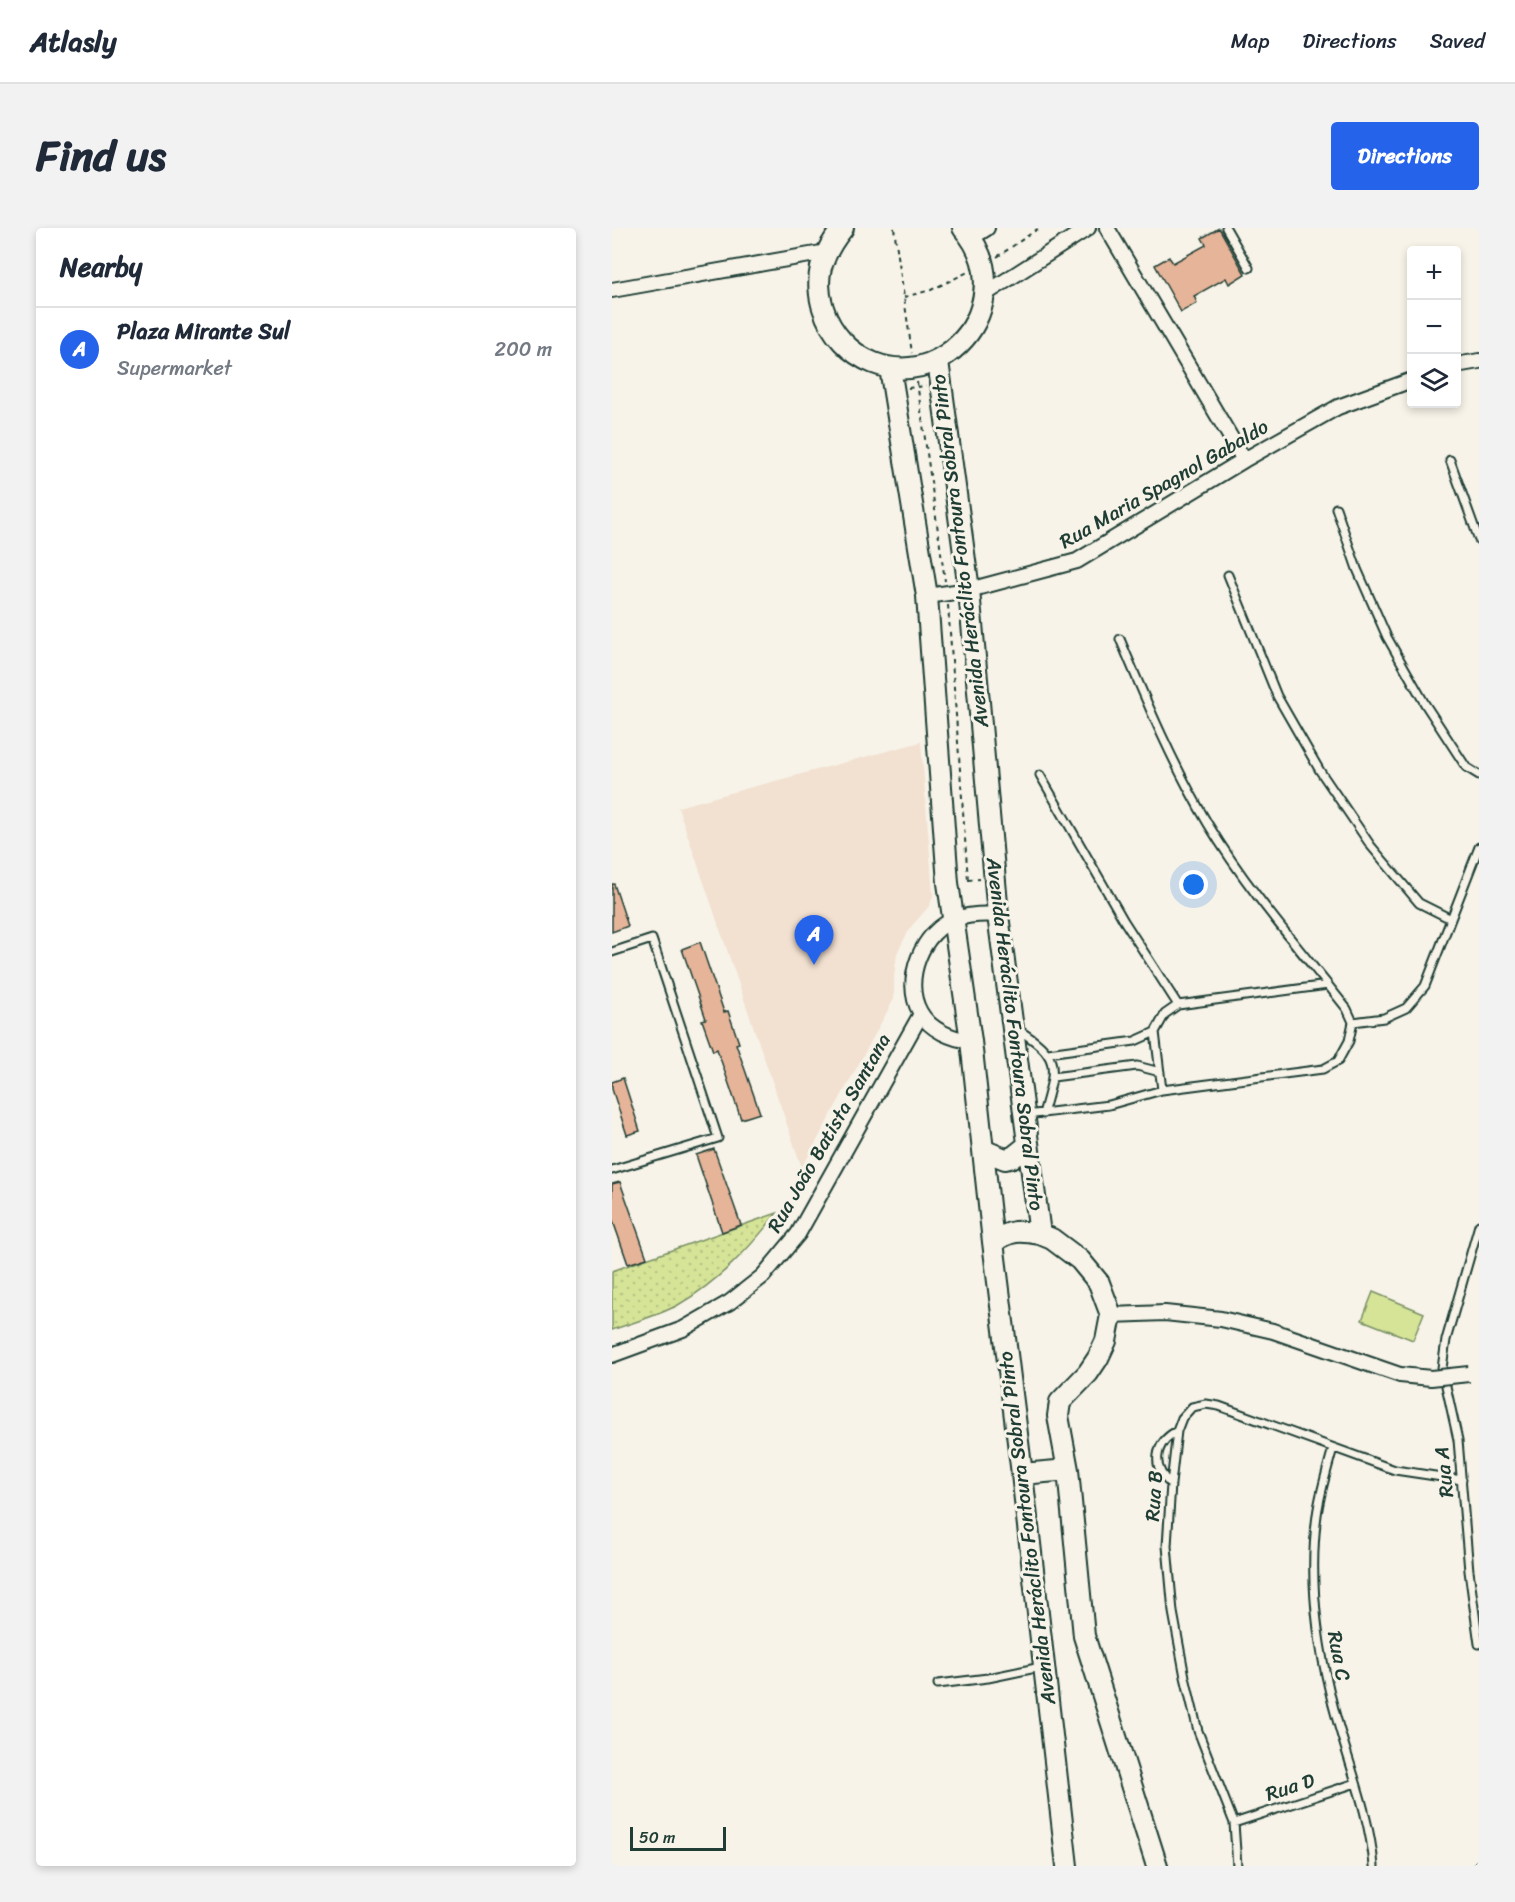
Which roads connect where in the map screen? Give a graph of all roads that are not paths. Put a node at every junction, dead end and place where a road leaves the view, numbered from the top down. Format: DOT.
graph roads {
  1 [pos="843,228"];
  2 [pos="1088,228"];
  3 [pos="1107,228"];
  4 [pos="1226,228"];
  5 [pos="974,231"];
  6 [pos="827,252"];
  7 [pos="1249,268"];
  8 [pos="612,290"];
  9 [pos="985,294"];
  10 [pos="938,361"];
  11 [pos="1479,361"];
  12 [pos="1461,364"];
  13 [pos="890,368"];
  14 [pos="1407,382"];
  15 [pos="1244,460"];
  16 [pos="1450,460"];
  17 [pos="1336,508"];
  18 [pos="1479,540"];
  19 [pos="1228,575"];
  20 [pos="968,581"];
  21 [pos="927,596"];
  22 [pos="1120,639"];
  23 [pos="1040,775"];
  24 [pos="1479,775"];
  25 [pos="1479,847"];
  26 [pos="998,915"];
  27 [pos="954,919"];
  28 [pos="1451,919"];
  29 [pos="612,952"];
  30 [pos="1328,985"];
  31 [pos="1178,1005"];
  32 [pos="921,1014"];
  33 [pos="1353,1023"];
  34 [pos="1013,1026"];
  35 [pos="1155,1032"];
  36 [pos="971,1041"];
  37 [pos="1048,1053"];
  38 [pos="1160,1072"];
  39 [pos="1053,1077"];
  40 [pos="1162,1090"];
  41 [pos="1034,1114"];
  42 [pos="1028,1144"];
  43 [pos="983,1150"];
  44 [pos="612,1170"];
  45 [pos="1479,1225"];
  46 [pos="1478,1233"];
  47 [pos="1040,1234"];
  48 [pos="993,1242"];
  49 [pos="1110,1315"];
  50 [pos="612,1355"];
  51 [pos="1474,1373"];
  52 [pos="1177,1431"];
  53 [pos="1333,1448"];
  54 [pos="1068,1470"];
  55 [pos="1022,1474"];
  56 [pos="1462,1480"];
  57 [pos="1171,1484"];
  58 [pos="1479,1644"];
  59 [pos="1043,1667"];
  60 [pos="938,1684"];
  61 [pos="1356,1783"];
  62 [pos="1234,1823"];
  63 [pos="1067,1866"];
  64 [pos="1157,1866"];
  65 [pos="1237,1866"];
  66 [pos="1374,1866"];
  1 -- 6 [label="street"];
  2 -- 9 [label="street"];
  3 -- 15 [label="street"];
  4 -- 7 [label="lane"];
  5 -- 9 [label="street"];
  6 -- 8 [label="street"];
  6 -- 13 [label="street"];
  9 -- 10 [label="street"];
  10 -- 13 [label="street"];
  10 -- 20 [label="street, Avenida Heráclito Fontoura Sobral Pinto"];
  11 -- 12 [label="street"];
  13 -- 21 [label="street, Avenida Heráclito Fontoura Sobral Pinto"];
  14 -- 15 [label="street, Rua Maria Spagnol Gabaldo"];
  15 -- 20 [label="street, Rua Maria Spagnol Gabaldo"];
  16 -- 18 [label="lane"];
  17 -- 24 [label="lane"];
  19 -- 28 [label="lane"];
  20 -- 21 [label="street, Rua Maria Spagnol Gabaldo"];
  20 -- 26 [label="street, Avenida Heráclito Fontoura Sobral Pinto"];
  21 -- 27 [label="street, Avenida Heráclito Fontoura Sobral Pinto"];
  22 -- 30 [label="lane"];
  23 -- 31 [label="lane"];
  25 -- 28 [label="lane"];
  26 -- 27 [label="street"];
  26 -- 34 [label="street, Avenida Heráclito Fontoura Sobral Pinto"];
  27 -- 32 [label="street"];
  27 -- 36 [label="street, Avenida Heráclito Fontoura Sobral Pinto"];
  28 -- 33 [label="lane"];
  29 -- 44 [label="lane"];
  30 -- 31 [label="lane"];
  30 -- 33 [label="lane"];
  31 -- 35 [label="lane"];
  32 -- 36 [label="street"];
  32 -- 50 [label="street, Rua João Batista Santana"];
  33 -- 40 [label="lane"];
  34 -- 37 [label="lane"];
  34 -- 41 [label="street, Avenida Heráclito Fontoura Sobral Pinto"];
  35 -- 37 [label="lane"];
  35 -- 38 [label="lane"];
  36 -- 43 [label="street, Avenida Heráclito Fontoura Sobral Pinto"];
  37 -- 39 [label="lane"];
  38 -- 39 [label="lane"];
  38 -- 40 [label="lane"];
  39 -- 41 [label="lane"];
  40 -- 41 [label="lane"];
  41 -- 42 [label="street, Avenida Heráclito Fontoura Sobral Pinto"];
  42 -- 43 [label="street"];
  42 -- 47 [label="street, Avenida Heráclito Fontoura Sobral Pinto"];
  43 -- 48 [label="street, Avenida Heráclito Fontoura Sobral Pinto"];
  45 -- 46 [label="lane, Rua A"];
  46 -- 56 [label="lane, Rua A"];
  47 -- 48 [label="street"];
  47 -- 49 [label="street, Avenida Heráclito Fontoura Sobral Pinto"];
  48 -- 55 [label="street, Avenida Heráclito Fontoura Sobral Pinto"];
  49 -- 51 [label="street, bridge"];
  49 -- 54 [label="street, Avenida Heráclito Fontoura Sobral Pinto"];
  52 -- 53 [label="lane, Rua B"];
  52 -- 57 [label="lane, Rua B"];
  52 -- 57 [label="lane"];
  53 -- 56 [label="lane, Rua B"];
  53 -- 61 [label="lane, Rua C"];
  54 -- 55 [label="street"];
  54 -- 64 [label="street, Avenida Heráclito Fontoura Sobral Pinto"];
  55 -- 59 [label="street, Avenida Heráclito Fontoura Sobral Pinto"];
  56 -- 58 [label="lane, Rua A"];
  57 -- 62 [label="lane, Rua B"];
  59 -- 60 [label="lane"];
  59 -- 63 [label="street, Avenida Heráclito Fontoura Sobral Pinto"];
  61 -- 62 [label="lane, Rua D"];
  61 -- 66 [label="lane, Rua C"];
  62 -- 65 [label="lane, Rua B"];
}
